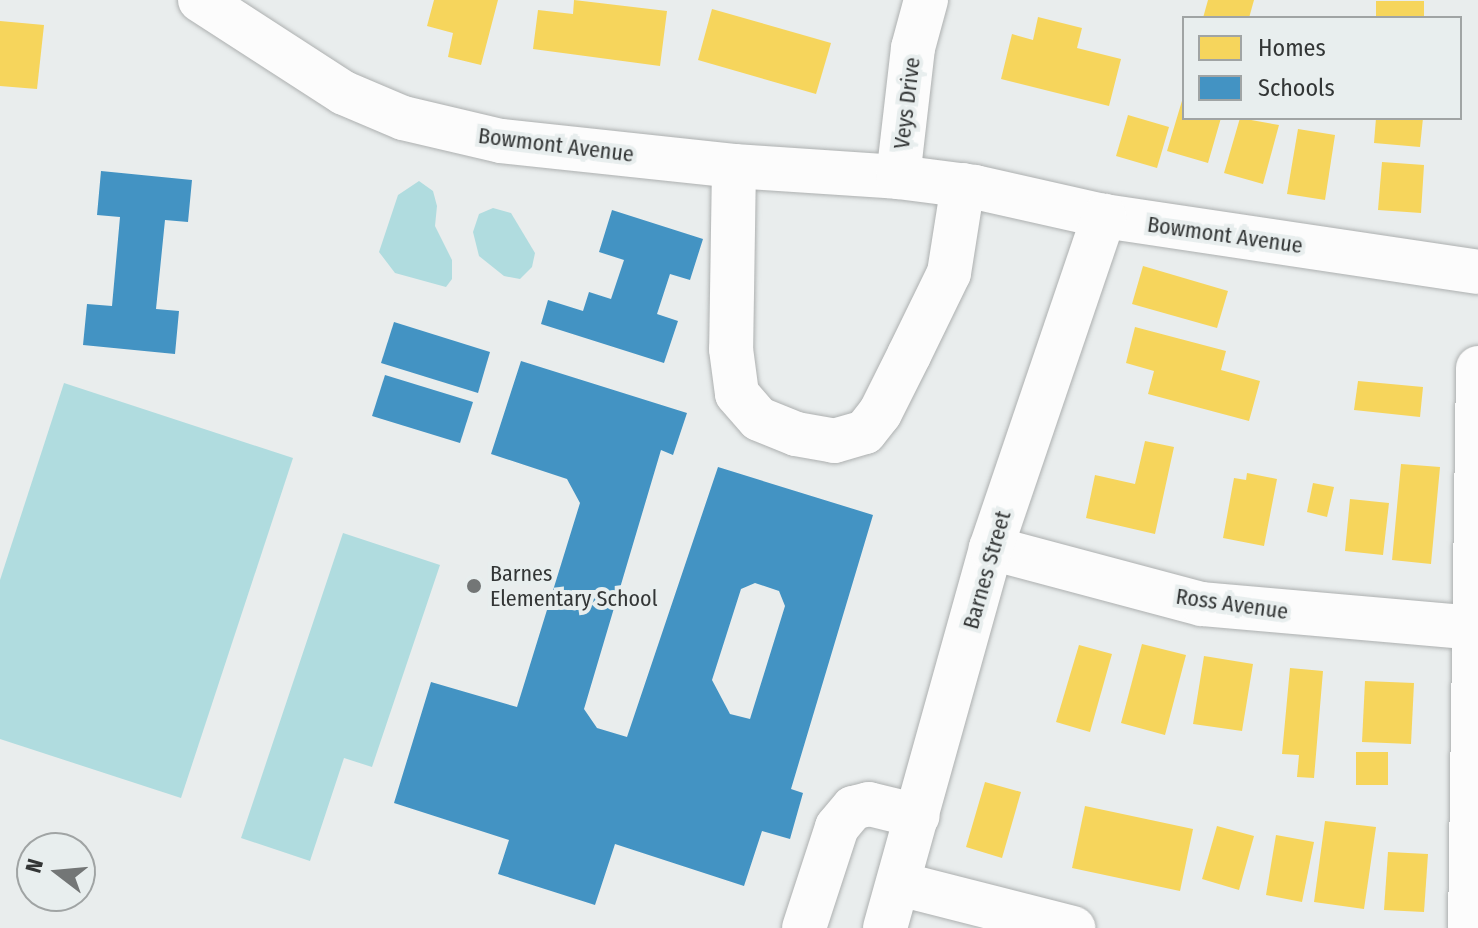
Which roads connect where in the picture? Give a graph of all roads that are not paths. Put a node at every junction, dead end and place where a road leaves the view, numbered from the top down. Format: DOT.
graph roads {
  1 [pos="200,0"];
  2 [pos="926,0"];
  3 [pos="734,166"];
  4 [pos="898,177"];
  5 [pos="969,186"];
  6 [pos="1104,216"];
  7 [pos="1478,272"];
  8 [pos="1478,368"];
  9 [pos="991,548"];
  10 [pos="1476,629"];
  11 [pos="918,816"];
  12 [pos="900,884"];
  13 [pos="804,928"];
  14 [pos="885,928"];
  15 [pos="1073,928"];
  16 [pos="1470,928"];
  1 -- 3 [label="street, Bowmont Avenue"];
  2 -- 4 [label="street, Veys Drive"];
  3 -- 4 [label="street, Bowmont Avenue"];
  3 -- 5 [label="street"];
  4 -- 5 [label="street, Veys Drive"];
  5 -- 6 [label="street, Bowmont Avenue"];
  6 -- 7 [label="street, Bowmont Avenue"];
  6 -- 9 [label="street, Barnes Street"];
  8 -- 10 [label="street"];
  9 -- 10 [label="street, Ross Avenue"];
  9 -- 11 [label="street, Barnes Street"];
  10 -- 16 [label="street"];
  11 -- 12 [label="street, Barnes Street"];
  11 -- 13 [label="street"];
  12 -- 14 [label="street, Barnes Street"];
  12 -- 15 [label="street"];
}
